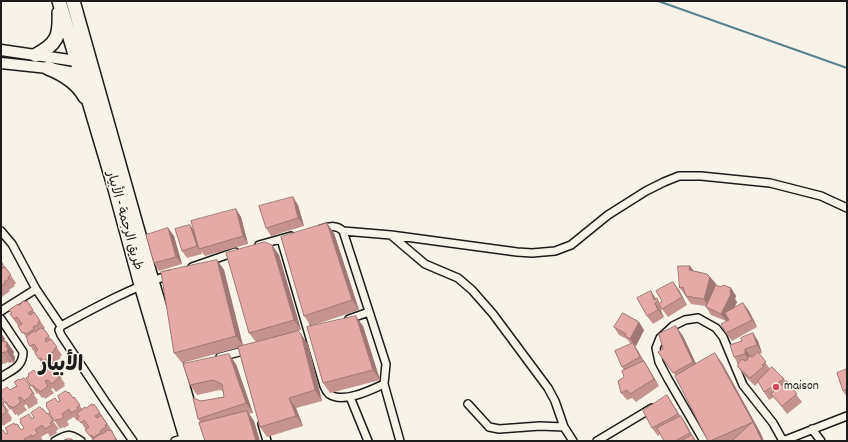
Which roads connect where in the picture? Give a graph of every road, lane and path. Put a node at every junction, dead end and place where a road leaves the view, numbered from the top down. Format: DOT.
graph roads {
  1 [pos="59,1"];
  2 [pos="73,1"];
  3 [pos="1,50"];
  4 [pos="36,56"];
  5 [pos="1,63"];
  6 [pos="91,63"];
  7 [pos="48,68"];
  8 [pos="79,68"];
  9 [pos="94,77"];
  10 [pos="89,105"];
  11 [pos="847,208"];
  12 [pos="1,231"];
  13 [pos="313,231"];
  14 [pos="343,231"];
  15 [pos="300,234"];
  16 [pos="391,235"];
  17 [pos="281,239"];
  18 [pos="250,248"];
  19 [pos="243,250"];
  20 [pos="187,269"];
  21 [pos="173,273"];
  22 [pos="147,283"];
  23 [pos="36,288"];
  24 [pos="1,311"];
  25 [pos="369,312"];
  26 [pos="1,319"];
  27 [pos="342,321"];
  28 [pos="61,326"];
  29 [pos="311,331"];
  30 [pos="300,334"];
  31 [pos="256,347"];
  32 [pos="241,351"];
  33 [pos="213,359"];
  34 [pos="243,359"];
  35 [pos="1,377"];
  36 [pos="384,384"];
  37 [pos="350,397"];
  38 [pos="468,404"];
  39 [pos="657,406"];
  40 [pos="847,416"];
  41 [pos="260,419"];
  42 [pos="564,427"];
  43 [pos="812,429"];
  44 [pos="182,440"];
  45 [pos="55,441"];
  46 [pos="81,441"];
  47 [pos="133,441"];
  48 [pos="199,441"];
  49 [pos="266,441"];
  50 [pos="368,441"];
  51 [pos="400,441"];
  52 [pos="573,441"];
  53 [pos="597,441"];
  54 [pos="704,441"];
  55 [pos="783,441"];
  56 [pos="821,441"];
  1 -- 4 [label="highway"];
  1 -- 8 [label="highway, طريق الرجمة - الأبيار"];
  2 -- 6 [label="highway, طريق الرجمة - الأبيار"];
  3 -- 4 [label="street"];
  4 -- 8 [label="street"];
  5 -- 7 [label="street"];
  6 -- 8 [label="street"];
  6 -- 9 [label="highway, طريق الرجمة - الأبيار"];
  7 -- 8 [label="street"];
  7 -- 10 [label="highway"];
  8 -- 9 [label="street"];
  8 -- 10 [label="highway, طريق الرجمة - الأبيار"];
  9 -- 22 [label="highway, طريق الرجمة - الأبيار"];
  10 -- 22 [label="highway, طريق الرجمة - الأبيار"];
  11 -- 16 [label="street"];
  12 -- 23 [label="street"];
  13 -- 14 [label="street"];
  14 -- 16 [label="street"];
  14 -- 25 [label="street"];
  15 -- 17 [label="street"];
  16 -- 42 [label="street"];
  17 -- 18 [label="street"];
  17 -- 29 [label="street"];
  19 -- 20 [label="street"];
  21 -- 22 [label="street"];
  22 -- 28 [label="street"];
  22 -- 44 [label="highway, طريق الرجمة - الأبيار"];
  22 -- 48 [label="highway, طريق الرجمة - الأبيار"];
  23 -- 24 [label="street"];
  23 -- 28 [label="street"];
  25 -- 27 [label="street"];
  25 -- 36 [label="street"];
  26 -- 35 [label="street"];
  28 -- 47 [label="street"];
  29 -- 30 [label="street"];
  29 -- 37 [label="street"];
  31 -- 32 [label="street"];
  32 -- 33 [label="street"];
  32 -- 34 [label="street"];
  36 -- 37 [label="street"];
  36 -- 51 [label="street"];
  37 -- 50 [label="street"];
  38 -- 42 [label="street"];
  39 -- 53 [label="street"];
  40 -- 43 [label="street"];
  41 -- 49 [label="street"];
  42 -- 52 [label="street"];
  43 -- 55 [label="street"];
  43 -- 56 [label="street"];
  45 -- 46 [label="street"];
  54 -- 55 [label="street"];
}
